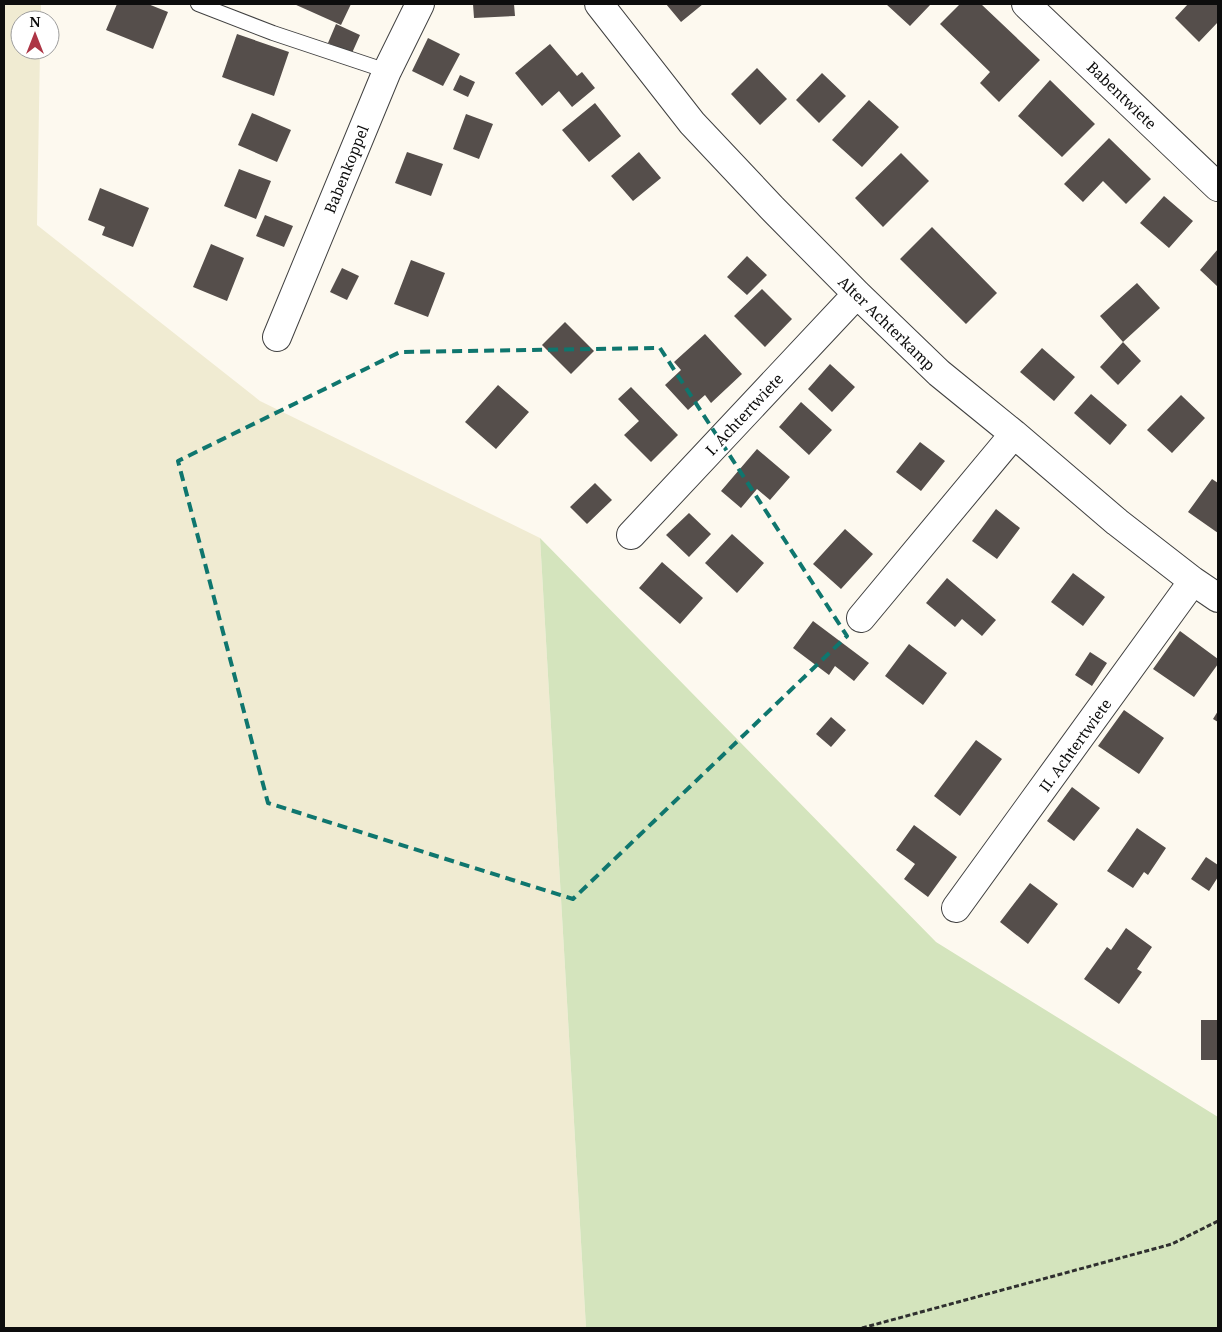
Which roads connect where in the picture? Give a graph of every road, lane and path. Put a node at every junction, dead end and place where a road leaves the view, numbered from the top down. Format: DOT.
graph roads {
  1 [pos="198,4"];
  2 [pos="420,4"];
  3 [pos="599,4"];
  4 [pos="1026,4"];
  5 [pos="387,71"];
  6 [pos="1218,187"];
  7 [pos="857,294"];
  8 [pos="277,337"];
  9 [pos="1014,434"];
  10 [pos="631,535"];
  11 [pos="1193,581"];
  12 [pos="1218,598"];
  13 [pos="861,618"];
  14 [pos="956,908"];
  15 [pos="1218,1221"];
  16 [pos="862,1328"];
  1 -- 5 [label="lane"];
  2 -- 5 [label="street, Babenkoppel"];
  3 -- 7 [label="street, Alter Achterkamp"];
  4 -- 6 [label="street, Babentwiete"];
  5 -- 8 [label="street, Babenkoppel"];
  7 -- 9 [label="street, Alter Achterkamp"];
  7 -- 10 [label="street, I. Achtertwiete"];
  9 -- 11 [label="street, Alter Achterkamp"];
  9 -- 13 [label="street"];
  11 -- 12 [label="street, Alter Achterkamp"];
  11 -- 14 [label="street, II. Achtertwiete"];
  15 -- 16 [label="path"];
}
